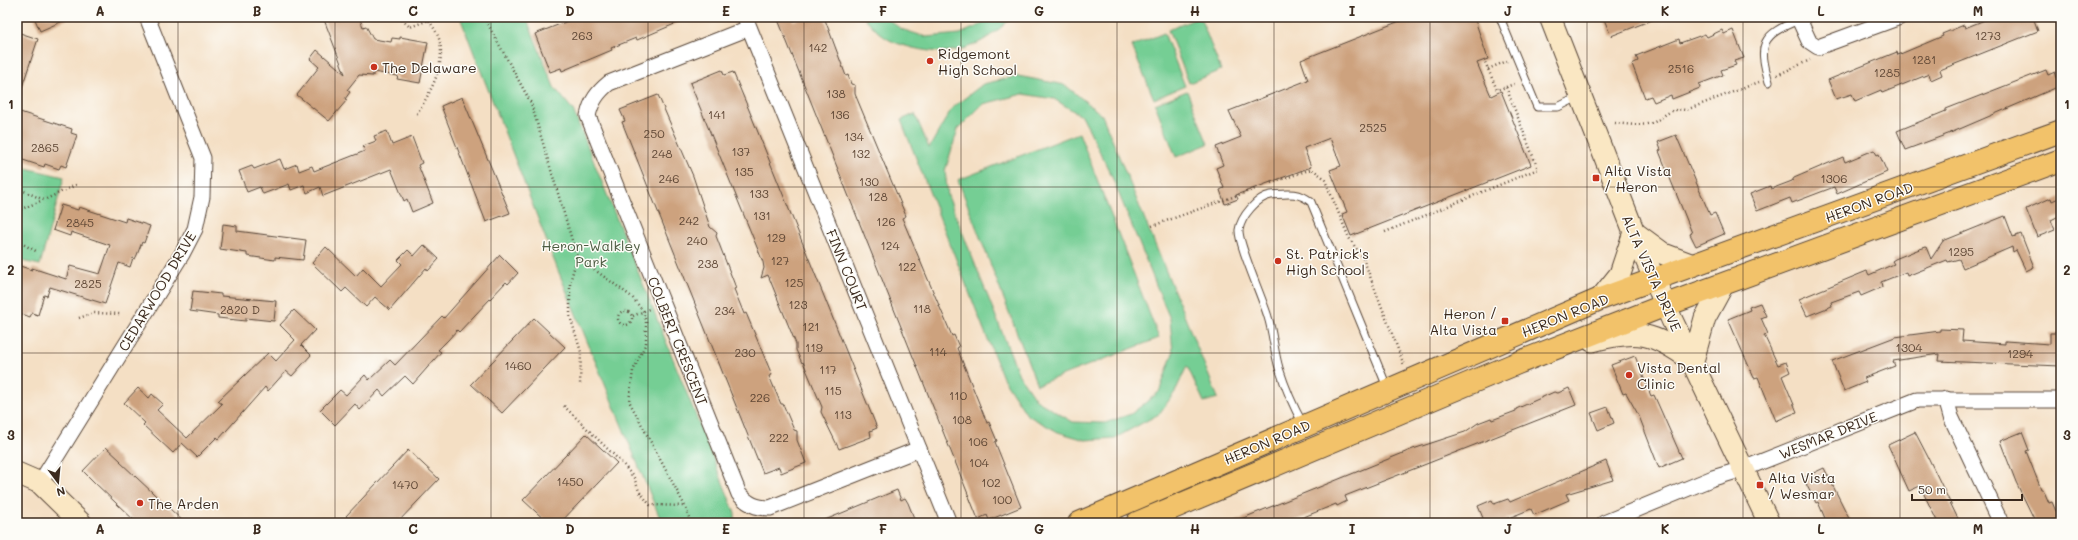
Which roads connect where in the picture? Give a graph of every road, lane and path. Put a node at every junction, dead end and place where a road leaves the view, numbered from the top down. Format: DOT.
graph roads {
  1 [pos="147,17"];
  2 [pos="399,17"];
  3 [pos="484,17"];
  4 [pos="1508,17"];
  5 [pos="1550,17"];
  6 [pos="1900,17"];
  7 [pos="1798,18"];
  8 [pos="747,22"];
  9 [pos="1822,46"];
  10 [pos="1516,57"];
  11 [pos="1485,62"];
  12 [pos="1488,69"];
  13 [pos="1768,80"];
  14 [pos="1514,84"];
  15 [pos="1506,87"];
  16 [pos="1580,96"];
  17 [pos="416,115"];
  18 [pos="1615,123"];
  19 [pos="2061,131"];
  20 [pos="2061,160"];
  21 [pos="78,184"];
  22 [pos="1263,186"];
  23 [pos="17,188"];
  24 [pos="1266,196"];
  25 [pos="44,200"];
  26 [pos="17,211"];
  27 [pos="1152,226"];
  28 [pos="1385,232"];
  29 [pos="1634,232"];
  30 [pos="17,241"];
  31 [pos="36,251"];
  32 [pos="576,257"];
  33 [pos="1693,265"];
  34 [pos="1655,280"];
  35 [pos="1723,285"];
  36 [pos="1600,299"];
  37 [pos="663,304"];
  38 [pos="1666,305"];
  39 [pos="643,311"];
  40 [pos="120,314"];
  41 [pos="633,316"];
  42 [pos="79,318"];
  43 [pos="1693,361"];
  44 [pos="1520,362"];
  45 [pos="1405,367"];
  46 [pos="580,385"];
  47 [pos="1388,389"];
  48 [pos="1946,399"];
  49 [pos="2061,400"];
  50 [pos="564,406"];
  51 [pos="1304,426"];
  52 [pos="919,449"];
  53 [pos="1743,469"];
  54 [pos="17,473"];
  55 [pos="40,483"];
  56 [pos="685,506"];
  57 [pos="81,523"];
  58 [pos="691,523"];
  59 [pos="949,523"];
  60 [pos="1079,523"];
  61 [pos="1137,523"];
  62 [pos="1604,523"];
  63 [pos="1769,523"];
  64 [pos="2001,523"];
  1 -- 55 [label="street, CEDARWOOD DRIVE"];
  2 -- 17 [label="path"];
  3 -- 32 [label="path"];
  4 -- 10 [label="lane"];
  5 -- 16 [label="street, ALTA VISTA DRIVE"];
  6 -- 9 [label="street"];
  7 -- 9 [label="street"];
  7 -- 13 [label="lane"];
  8 -- 37 [label="street, COLBERT CRESCENT"];
  8 -- 52 [label="street, FINN COURT"];
  9 -- 13 [label="path"];
  10 -- 12 [label="path"];
  10 -- 16 [label="lane"];
  11 -- 12 [label="path"];
  12 -- 15 [label="path"];
  13 -- 18 [label="path"];
  14 -- 15 [label="path"];
  15 -- 28 [label="path"];
  16 -- 29 [label="street, ALTA VISTA DRIVE"];
  19 -- 33 [label="main road, HERON ROAD"];
  20 -- 35 [label="main road, HERON ROAD"];
  21 -- 25 [label="path"];
  22 -- 24 [label="path"];
  22 -- 27 [label="path"];
  22 -- 45 [label="path"];
  23 -- 25 [label="path"];
  24 -- 47 [label="lane"];
  24 -- 51 [label="lane"];
  25 -- 26 [label="path"];
  29 -- 33 [label="street"];
  29 -- 34 [label="street, ALTA VISTA DRIVE"];
  29 -- 36 [label="street"];
  30 -- 31 [label="path"];
  32 -- 39 [label="path"];
  32 -- 46 [label="path"];
  33 -- 34 [label="main road, HERON ROAD"];
  34 -- 36 [label="main road, HERON ROAD"];
  34 -- 38 [label="street, ALTA VISTA DRIVE"];
  35 -- 38 [label="main road, HERON ROAD"];
  35 -- 43 [label="street"];
  36 -- 47 [label="main road, HERON ROAD"];
  37 -- 39 [label="path"];
  37 -- 52 [label="street, COLBERT CRESCENT"];
  38 -- 43 [label="street, ALTA VISTA DRIVE"];
  38 -- 44 [label="main road, HERON ROAD"];
  39 -- 41 [label="path"];
  39 -- 56 [label="path"];
  40 -- 42 [label="path"];
  41 -- 41 [label="path"];
  43 -- 44 [label="street"];
  43 -- 53 [label="street, ALTA VISTA DRIVE"];
  44 -- 61 [label="main road, HERON ROAD"];
  47 -- 51 [label="main road, HERON ROAD"];
  48 -- 49 [label="street, WESMAR DRIVE"];
  48 -- 53 [label="street, WESMAR DRIVE"];
  48 -- 64 [label="street"];
  50 -- 56 [label="path"];
  51 -- 60 [label="main road, HERON ROAD"];
  52 -- 59 [label="street, FINN COURT"];
  53 -- 62 [label="street, WESMAR DRIVE"];
  53 -- 63 [label="street, ALTA VISTA DRIVE"];
  54 -- 55 [label="street"];
  55 -- 57 [label="street"];
  56 -- 58 [label="path"];
}
